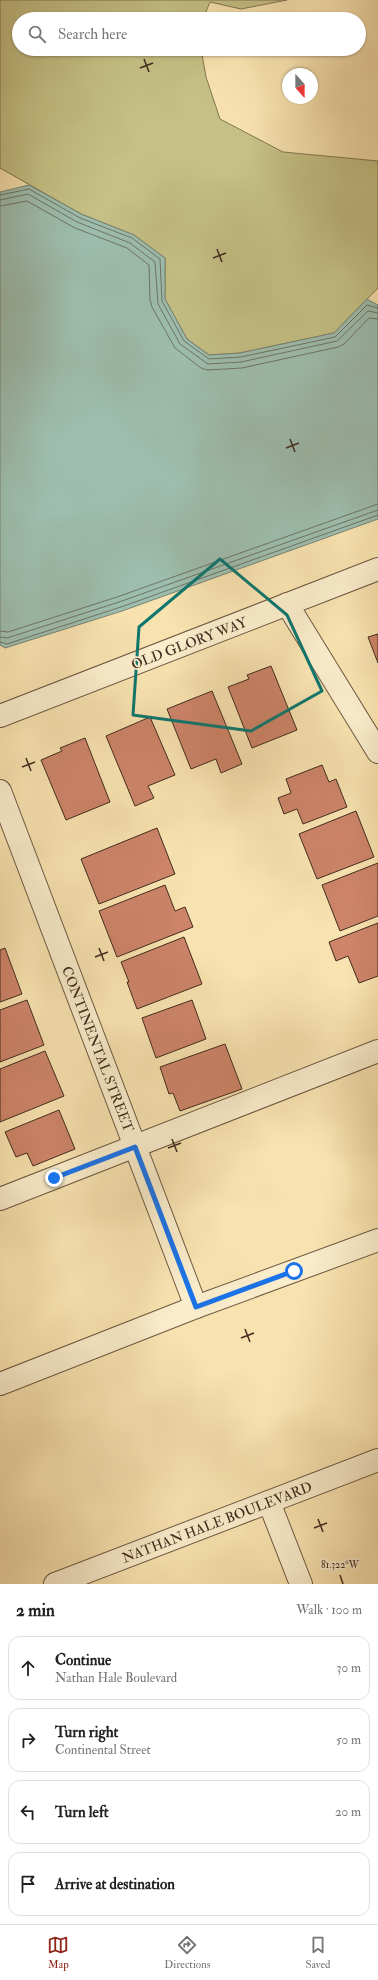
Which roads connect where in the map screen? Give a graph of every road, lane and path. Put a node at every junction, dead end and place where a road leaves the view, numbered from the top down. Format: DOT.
graph roads {
  1 [pos="378,569"];
  2 [pos="287,604"];
  3 [pos="0,716"];
  4 [pos="378,752"];
  5 [pos="0,791"];
  6 [pos="378,1051"];
  7 [pos="135,1147"];
  8 [pos="0,1199"];
  9 [pos="378,1240"];
  10 [pos="196,1307"];
  11 [pos="0,1384"];
  12 [pos="378,1460"];
  13 [pos="269,1502"];
  14 [pos="55,1584"];
  15 [pos="301,1584"];
  1 -- 2 [label="street, OLD GLORY WAY"];
  2 -- 3 [label="street, OLD GLORY WAY"];
  2 -- 4 [label="street"];
  5 -- 7 [label="street, CONTINENTAL STREET"];
  6 -- 7 [label="street"];
  7 -- 8 [label="street"];
  7 -- 10 [label="street, CONTINENTAL STREET"];
  9 -- 10 [label="street"];
  10 -- 11 [label="street"];
  12 -- 13 [label="street, NATHAN HALE BOULEVARD"];
  13 -- 14 [label="street, NATHAN HALE BOULEVARD"];
  13 -- 15 [label="street"];
}
